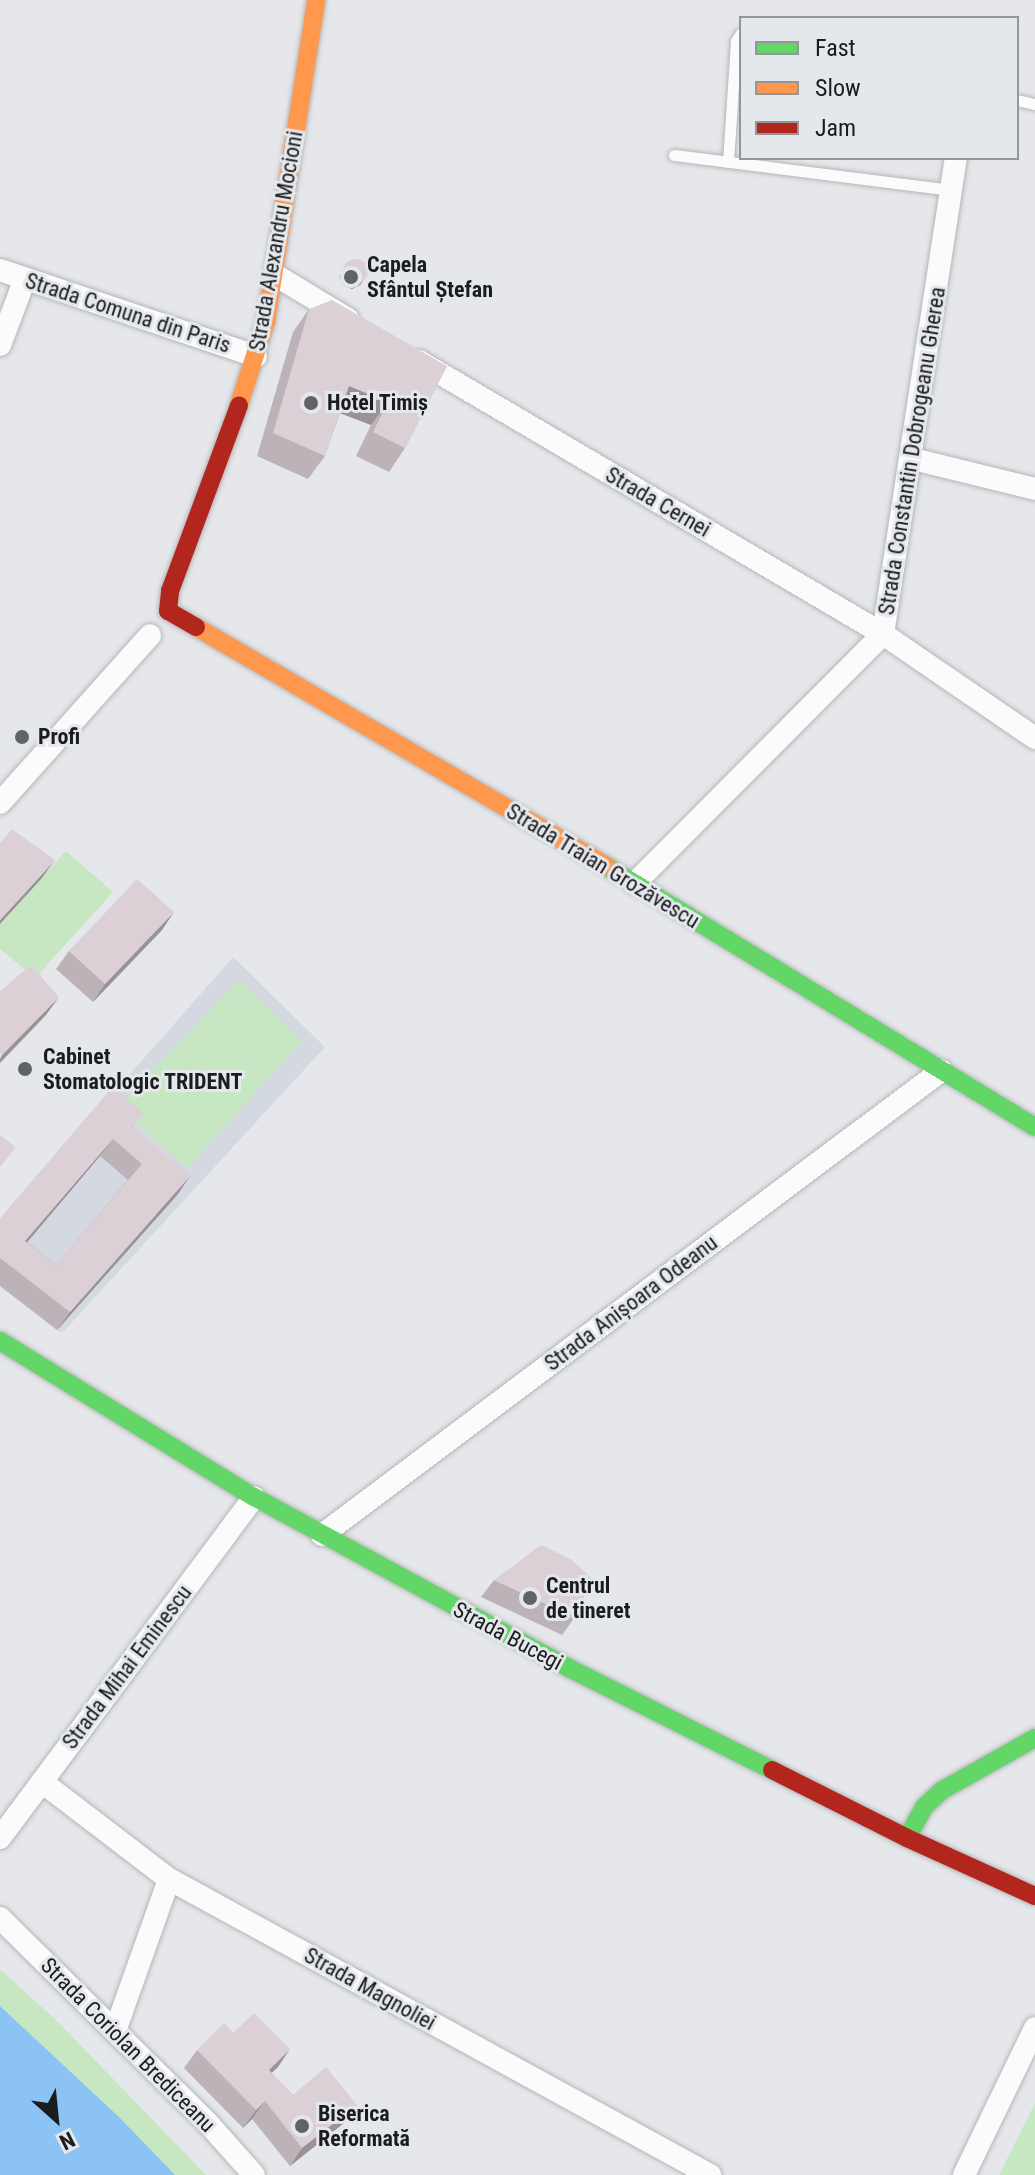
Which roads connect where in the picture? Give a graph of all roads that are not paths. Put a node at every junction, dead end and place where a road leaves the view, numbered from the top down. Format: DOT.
graph roads {
  1 [pos="316,0"];
  2 [pos="739,36"];
  3 [pos="674,155"];
  4 [pos="956,160"];
  5 [pos="728,162"];
  6 [pos="952,190"];
  7 [pos="0,270"];
  8 [pos="275,275"];
  9 [pos="25,279"];
  10 [pos="368,332"];
  11 [pos="0,345"];
  12 [pos="395,347"];
  13 [pos="256,356"];
  14 [pos="913,459"];
  15 [pos="1035,489"];
  16 [pos="168,611"];
  17 [pos="883,634"];
  18 [pos="150,635"];
  19 [pos="1035,738"];
  20 [pos="0,803"];
  21 [pos="635,883"];
  22 [pos="941,1071"];
  23 [pos="1035,1127"];
  24 [pos="0,1341"];
  25 [pos="254,1497"];
  26 [pos="322,1535"];
  27 [pos="1035,1738"];
  28 [pos="42,1782"];
  29 [pos="0,1838"];
  30 [pos="907,1838"];
  31 [pos="169,1879"];
  32 [pos="1035,1896"];
  33 [pos="0,1918"];
  34 [pos="1035,2028"];
  35 [pos="115,2031"];
  36 [pos="254,2175"];
  37 [pos="710,2175"];
  38 [pos="964,2175"];
  1 -- 8 [label="street, Strada Alexandru Mocioni"];
  2 -- 5 [label="lane"];
  3 -- 5 [label="lane"];
  4 -- 6 [label="street, Strada Constantin Dobrogeanu Gherea"];
  5 -- 6 [label="lane"];
  6 -- 14 [label="street, Strada Constantin Dobrogeanu Gherea"];
  7 -- 9 [label="street, Strada Comuna din Paris"];
  8 -- 10 [label="street"];
  8 -- 13 [label="street, Strada Alexandru Mocioni"];
  9 -- 11 [label="street"];
  9 -- 13 [label="street, Strada Comuna din Paris"];
  12 -- 17 [label="street, Strada Cernei"];
  13 -- 16 [label="street, Strada Alexandru Mocioni"];
  14 -- 15 [label="street"];
  14 -- 17 [label="street, Strada Constantin Dobrogeanu Gherea"];
  16 -- 21 [label="street, Strada Traian Grozăvescu"];
  17 -- 19 [label="street, Strada Cernei"];
  17 -- 21 [label="street, Strada Constantin Dobrogeanu Gherea"];
  18 -- 20 [label="street"];
  21 -- 22 [label="street, Strada Traian Grozăvescu"];
  22 -- 23 [label="street, Strada Traian Grozăvescu"];
  22 -- 26 [label="street, Strada Anișoara Odeanu"];
  24 -- 25 [label="street, Strada Bucegi"];
  25 -- 26 [label="street, Strada Bucegi"];
  25 -- 28 [label="street, Strada Mihai Eminescu"];
  26 -- 30 [label="street, Strada Bucegi"];
  27 -- 30 [label="street"];
  28 -- 29 [label="street, Strada Mihai Eminescu"];
  28 -- 31 [label="street, Strada Magnoliei"];
  30 -- 32 [label="street, Strada Bucegi"];
  31 -- 35 [label="street"];
  31 -- 37 [label="street, Strada Magnoliei"];
  33 -- 35 [label="street, Strada Coriolan Brediceanu"];
  34 -- 38 [label="street"];
  35 -- 36 [label="street, Strada Coriolan Brediceanu"];
}
